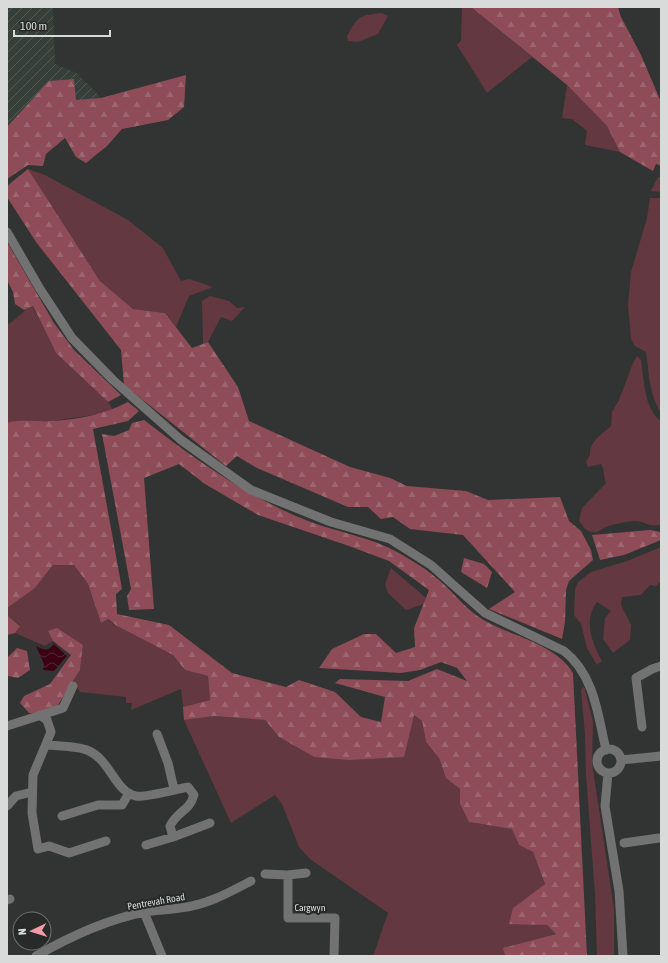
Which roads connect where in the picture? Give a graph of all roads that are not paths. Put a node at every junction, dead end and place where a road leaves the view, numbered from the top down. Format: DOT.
graph roads {
  1 [pos="7,232"];
  2 [pos="661,666"];
  3 [pos="74,686"];
  4 [pos="41,716"];
  5 [pos="7,726"];
  6 [pos="642,726"];
  7 [pos="156,734"];
  8 [pos="46,745"];
  9 [pos="606,750"];
  10 [pos="661,756"];
  11 [pos="621,760"];
  12 [pos="608,773"];
  13 [pos="174,789"];
  14 [pos="32,792"];
  15 [pos="129,793"];
  16 [pos="7,806"];
  17 [pos="62,816"];
  18 [pos="210,823"];
  19 [pos="173,837"];
  20 [pos="659,838"];
  21 [pos="106,841"];
  22 [pos="624,842"];
  23 [pos="146,845"];
  24 [pos="265,874"];
  25 [pos="306,874"];
  26 [pos="288,875"];
  27 [pos="251,881"];
  28 [pos="144,912"];
  29 [pos="36,956"];
  30 [pos="162,956"];
  31 [pos="334,956"];
  32 [pos="623,956"];
  1 -- 9 [label="street"];
  2 -- 6 [label="street"];
  3 -- 4 [label="street"];
  4 -- 5 [label="street"];
  4 -- 8 [label="street"];
  7 -- 13 [label="street"];
  8 -- 14 [label="street"];
  8 -- 15 [label="street"];
  9 -- 11 [label="street"];
  9 -- 12 [label="street"];
  10 -- 11 [label="street"];
  11 -- 12 [label="street"];
  12 -- 32 [label="street"];
  13 -- 15 [label="street"];
  13 -- 19 [label="street"];
  14 -- 16 [label="street"];
  14 -- 21 [label="street"];
  15 -- 17 [label="street"];
  18 -- 19 [label="street"];
  19 -- 23 [label="street"];
  20 -- 22 [label="street"];
  24 -- 26 [label="street"];
  25 -- 26 [label="street"];
  26 -- 31 [label="street, Cargwyn"];
  27 -- 28 [label="street, Pentrevah Road"];
  28 -- 29 [label="street, Pentrevah Road"];
  28 -- 30 [label="street"];
}
